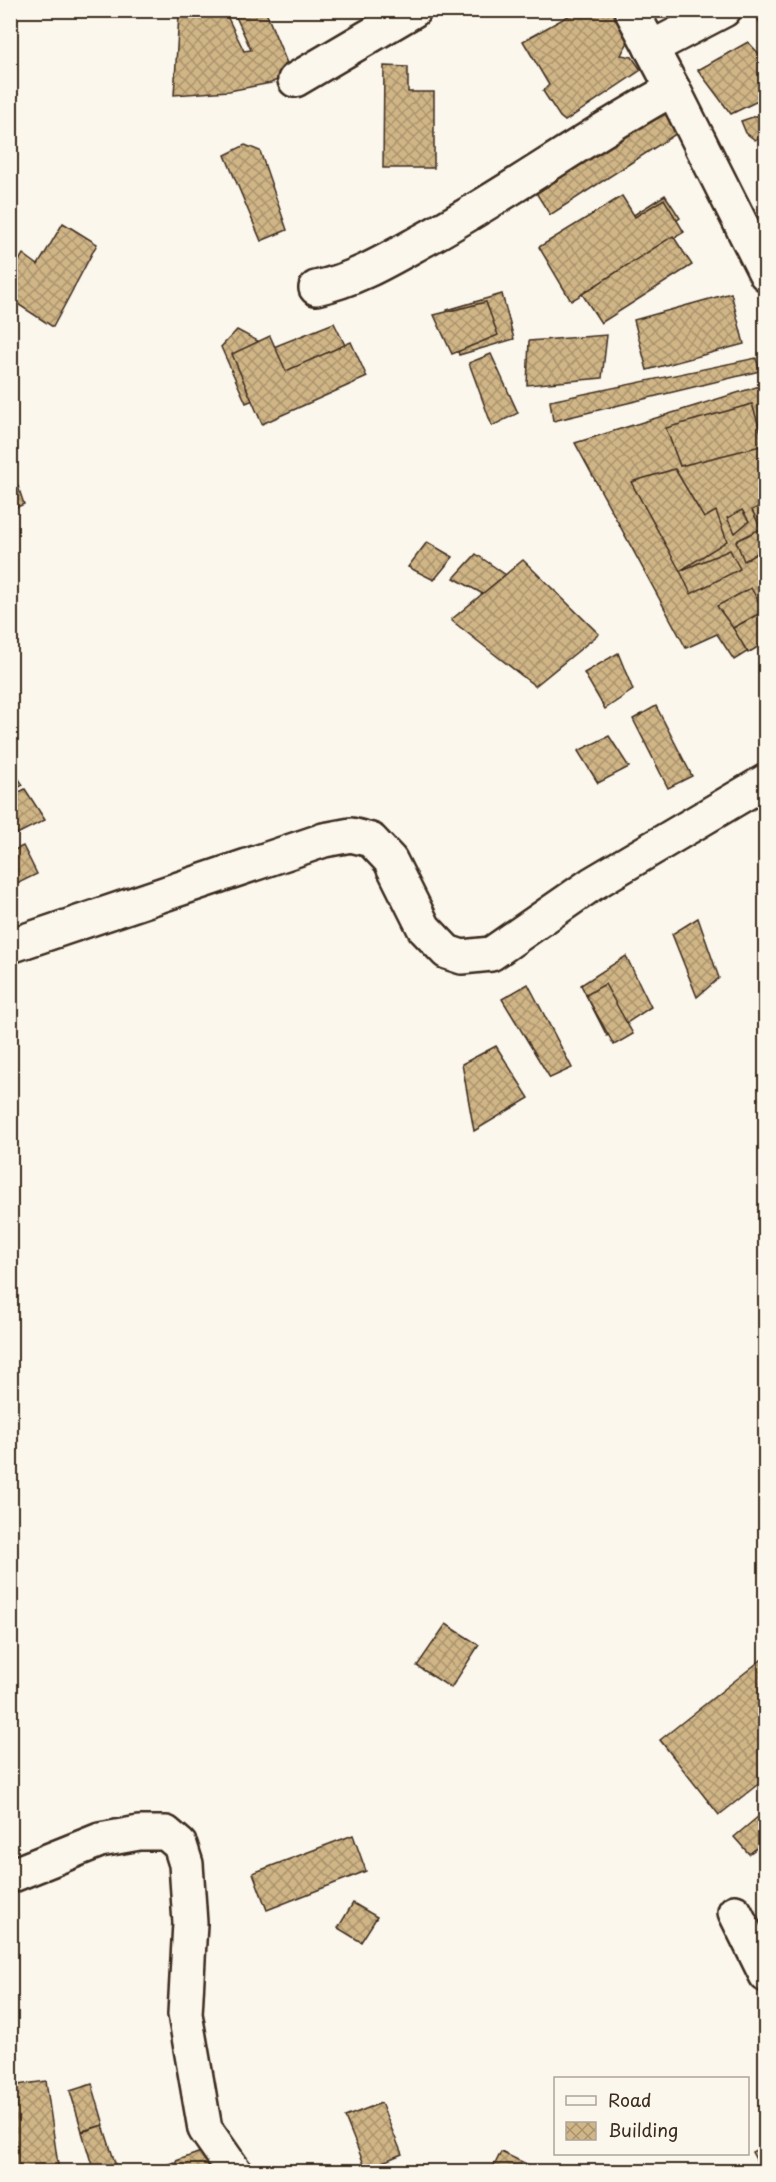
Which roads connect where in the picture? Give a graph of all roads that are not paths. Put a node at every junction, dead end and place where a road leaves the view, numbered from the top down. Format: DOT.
graph roads {
  1 [pos="414,10"];
  2 [pos="631,10"];
  3 [pos="724,10"];
  4 [pos="651,48"];
  5 [pos="295,80"];
  6 [pos="673,89"];
  7 [pos="765,274"];
  8 [pos="316,288"];
  9 [pos="765,781"];
  10 [pos="10,946"];
  11 [pos="10,1876"];
  12 [pos="735,1912"];
  13 [pos="765,1975"];
  14 [pos="235,2172"];
  1 -- 5 [label="street"];
  2 -- 4 [label="street"];
  3 -- 4 [label="street"];
  4 -- 6 [label="street"];
  6 -- 7 [label="street"];
  6 -- 8 [label="street"];
  9 -- 10 [label="street"];
  11 -- 14 [label="street"];
  12 -- 13 [label="street"];
}
